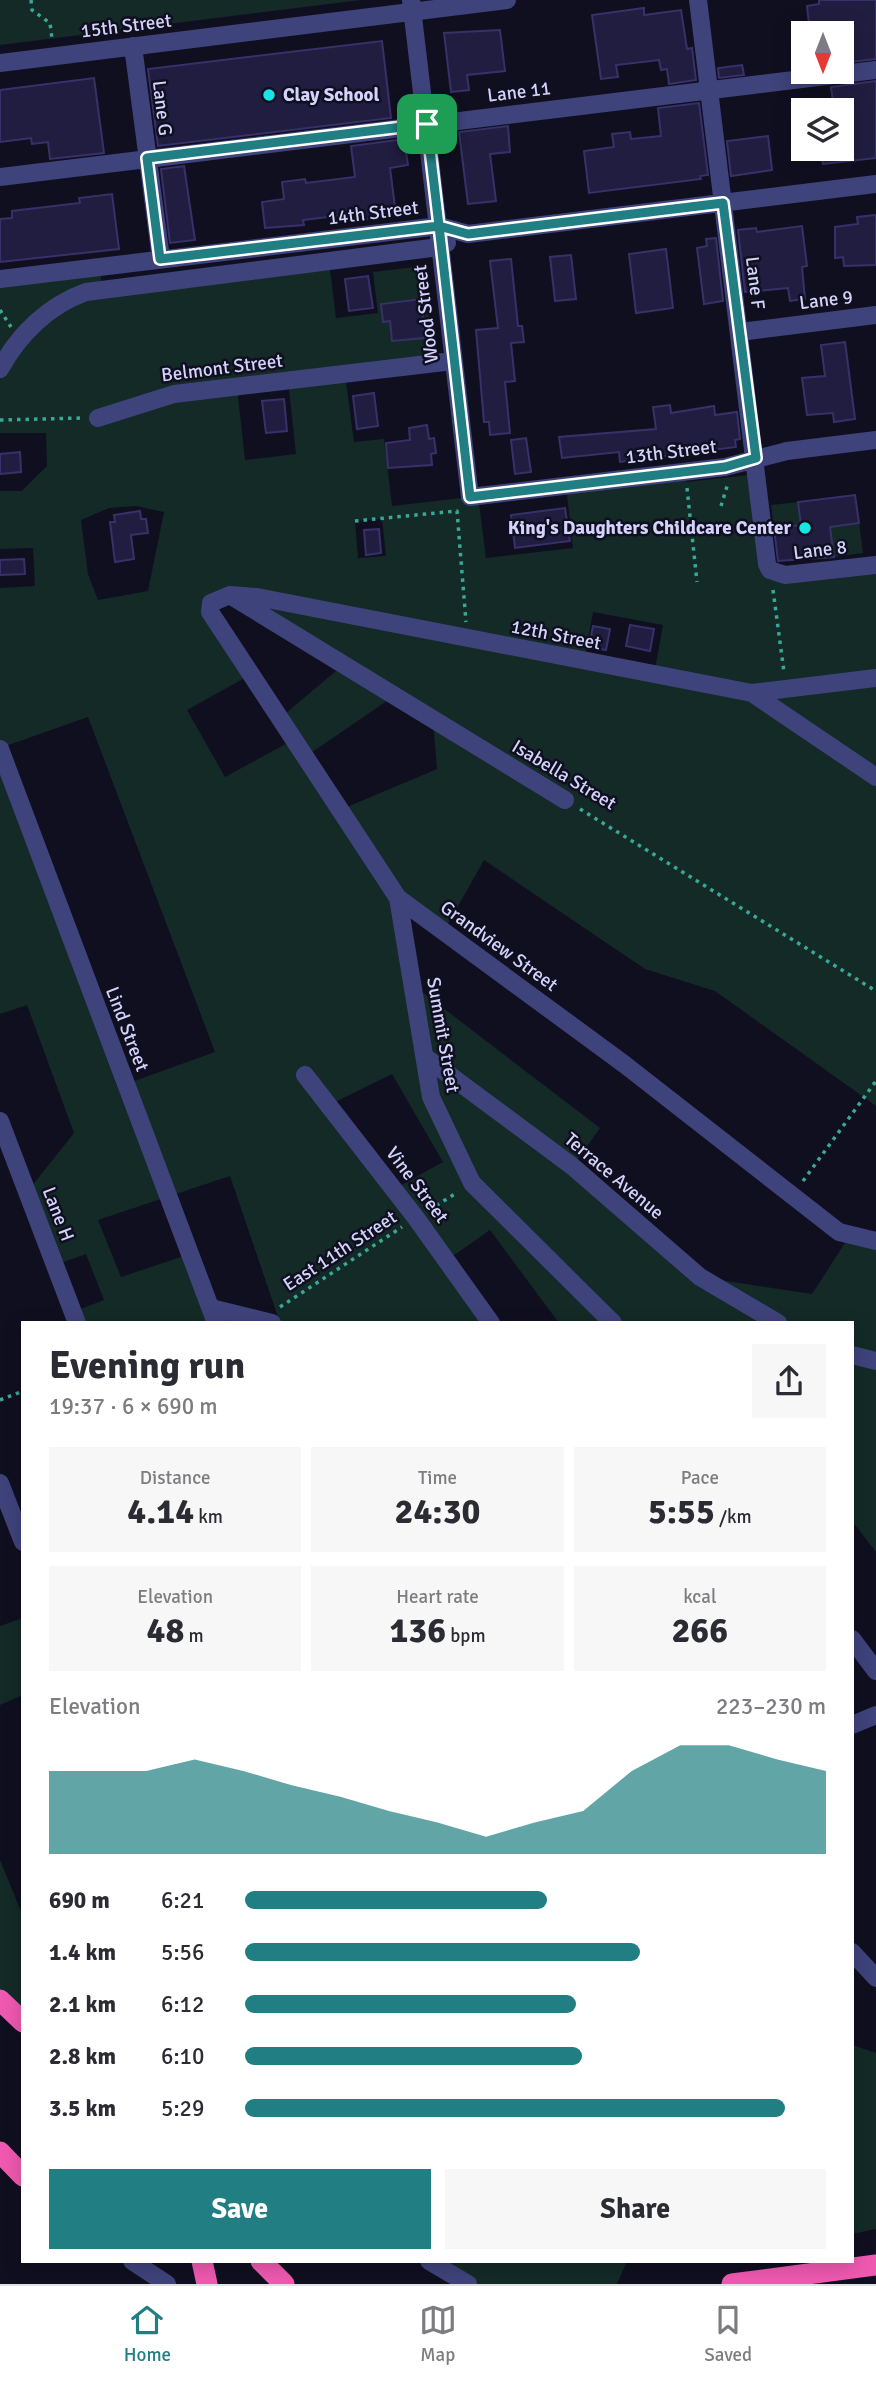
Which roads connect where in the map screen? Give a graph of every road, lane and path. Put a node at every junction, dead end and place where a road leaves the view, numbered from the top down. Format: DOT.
graph roads {
  1 [pos="31,0"];
  2 [pos="507,0"];
  3 [pos="698,0"];
  4 [pos="412,6"];
  5 [pos="52,39"];
  6 [pos="133,47"];
  7 [pos="0,63"];
  8 [pos="876,70"];
  9 [pos="709,91"];
  10 [pos="427,124"];
  11 [pos="147,158"];
  12 [pos="0,177"];
  13 [pos="876,184"];
  14 [pos="723,203"];
  15 [pos="439,226"];
  16 [pos="468,234"];
  17 [pos="439,247"];
  18 [pos="160,259"];
  19 [pos="0,279"];
  20 [pos="876,315"];
  21 [pos="740,332"];
  22 [pos="453,362"];
  23 [pos="0,369"];
  24 [pos="98,418"];
  25 [pos="0,420"];
  26 [pos="876,440"];
  27 [pos="756,458"];
  28 [pos="727,477"];
  29 [pos="686,482"];
  30 [pos="463,504"];
  31 [pos="721,506"];
  32 [pos="355,521"];
  33 [pos="876,565"];
  34 [pos="770,570"];
  35 [pos="698,582"];
  36 [pos="230,595"];
  37 [pos="467,628"];
  38 [pos="876,678"];
  39 [pos="785,679"];
  40 [pos="752,693"];
  41 [pos="0,749"];
  42 [pos="876,777"];
  43 [pos="565,800"];
  44 [pos="398,898"];
  45 [pos="876,991"];
  46 [pos="425,1057"];
  47 [pos="305,1076"];
  48 [pos="876,1081"];
  49 [pos="0,1121"];
  50 [pos="472,1183"];
  51 [pos="792,1195"];
  52 [pos="416,1218"];
  53 [pos="876,1241"];
  54 [pos="213,1315"];
  55 [pos="76,1321"];
  56 [pos="258,1321"];
  57 [pos="267,1321"];
  58 [pos="490,1321"];
  59 [pos="611,1321"];
  60 [pos="775,1321"];
  61 [pos="854,1356"];
  62 [pos="876,1361"];
  63 [pos="21,1392"];
  64 [pos="0,1401"];
  65 [pos="0,1483"];
  66 [pos="21,1537"];
  67 [pos="854,1642"];
  68 [pos="876,1671"];
  69 [pos="876,1715"];
  70 [pos="854,1724"];
  71 [pos="854,1954"];
  72 [pos="876,1978"];
  73 [pos="0,2000"];
  74 [pos="21,2020"];
  75 [pos="0,2152"];
  76 [pos="21,2174"];
  77 [pos="135,2263"];
  78 [pos="202,2263"];
  79 [pos="263,2263"];
  80 [pos="432,2263"];
  81 [pos="876,2265"];
  82 [pos="876,2275"];
  83 [pos="167,2284"];
  84 [pos="207,2284"];
  85 [pos="284,2284"];
  86 [pos="468,2284"];
  87 [pos="732,2284"];
  88 [pos="843,2284"];
  1 -- 5 [label="path"];
  2 -- 4 [label="street, 15th Street"];
  3 -- 9 [label="street, Lane F"];
  4 -- 6 [label="street, 15th Street"];
  4 -- 10 [label="street, Wood Street"];
  6 -- 7 [label="street, 15th Street"];
  6 -- 11 [label="street, Lane G"];
  8 -- 9 [label="street, Lane 11"];
  9 -- 10 [label="street, Lane 11"];
  9 -- 14 [label="street, Lane F"];
  10 -- 11 [label="street, Lane 11"];
  10 -- 15 [label="street, Wood Street"];
  11 -- 12 [label="street, Lane 11"];
  11 -- 18 [label="street, Lane G"];
  13 -- 14 [label="street, 14th Street"];
  14 -- 16 [label="street, 14th Street"];
  14 -- 21 [label="street, Lane F"];
  15 -- 16 [label="street, 14th Street"];
  15 -- 17 [label="street, Wood Street"];
  15 -- 18 [label="street, 14th Street"];
  16 -- 17 [label="street"];
  17 -- 22 [label="street, Wood Street"];
  17 -- 23 [label="street"];
  18 -- 19 [label="street, 14th Street"];
  20 -- 21 [label="street, Lane 9"];
  21 -- 27 [label="street, Lane F"];
  22 -- 24 [label="street, Belmont Street"];
  22 -- 30 [label="street, Wood Street"];
  24 -- 25 [label="path"];
  26 -- 27 [label="street, 13th Street"];
  27 -- 30 [label="street, 13th Street"];
  27 -- 34 [label="street, Lane F"];
  28 -- 31 [label="path"];
  29 -- 35 [label="path"];
  30 -- 32 [label="path"];
  30 -- 37 [label="path"];
  33 -- 34 [label="street, Lane 8"];
  34 -- 39 [label="path"];
  36 -- 40 [label="street, 12th Street"];
  36 -- 43 [label="street, Isabella Street"];
  36 -- 44 [label="street, Grandview Street"];
  38 -- 40 [label="street, 12th Street"];
  40 -- 42 [label="street"];
  41 -- 54 [label="street, Lind Street"];
  43 -- 45 [label="path, Isabella Street"];
  44 -- 46 [label="street, Summit Street"];
  44 -- 51 [label="street, Grandview Street"];
  46 -- 50 [label="street, Summit Street"];
  46 -- 60 [label="street, Terrace Avenue"];
  47 -- 52 [label="street, Vine Street"];
  48 -- 51 [label="path"];
  49 -- 55 [label="street, Lane H"];
  50 -- 52 [label="path, East 11th Street"];
  50 -- 59 [label="street, Summit Street"];
  51 -- 53 [label="street, Grandview Street"];
  52 -- 57 [label="path, East 11th Street"];
  52 -- 58 [label="street, Vine Street"];
  54 -- 56 [label="street"];
  61 -- 62 [label="street"];
  63 -- 64 [label="path"];
  65 -- 66 [label="street"];
  67 -- 68 [label="street"];
  69 -- 70 [label="street"];
  71 -- 72 [label="street"];
  73 -- 74 [label="highway"];
  75 -- 76 [label="highway"];
  77 -- 83 [label="street"];
  78 -- 84 [label="highway"];
  79 -- 85 [label="highway"];
  80 -- 86 [label="street"];
  81 -- 87 [label="highway"];
  82 -- 88 [label="highway"];
}
